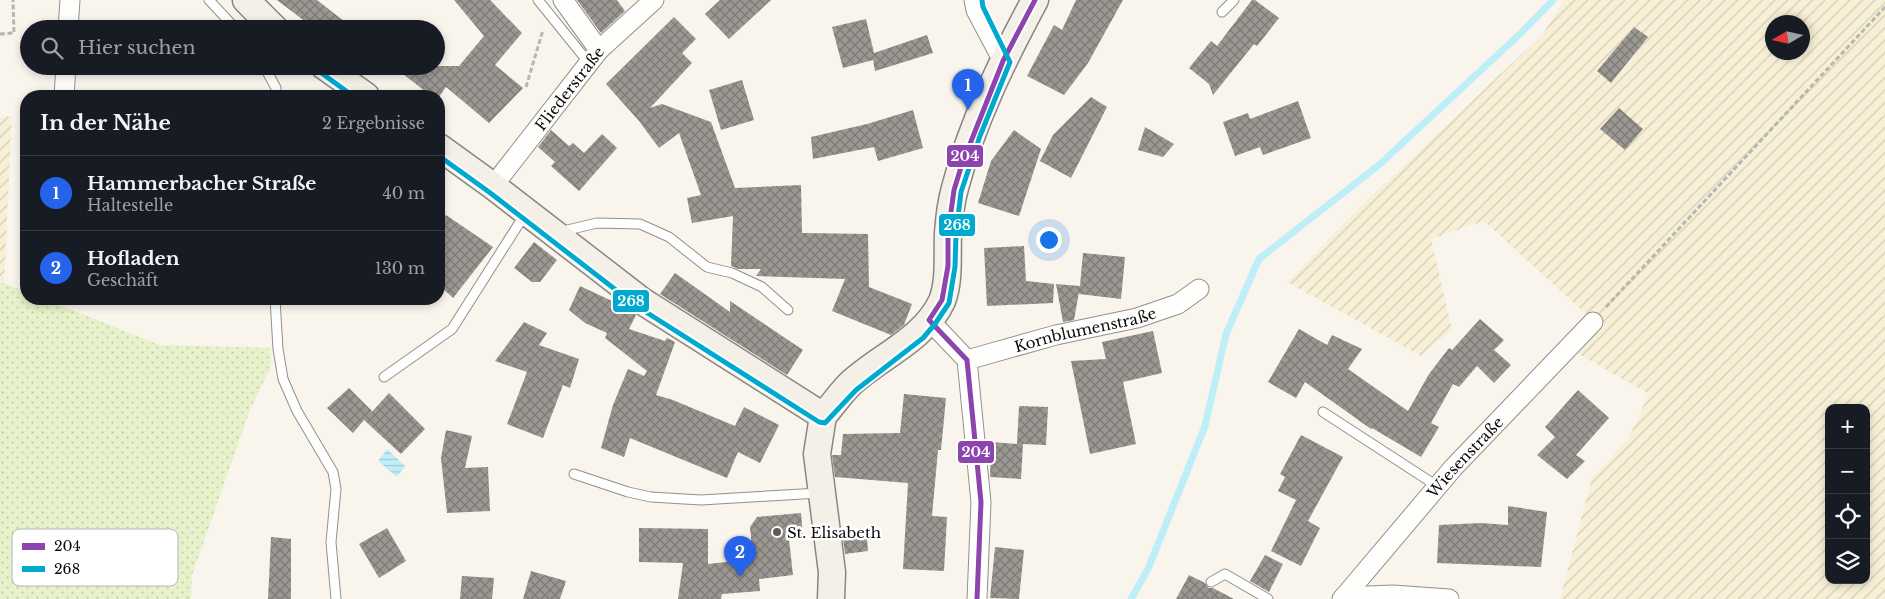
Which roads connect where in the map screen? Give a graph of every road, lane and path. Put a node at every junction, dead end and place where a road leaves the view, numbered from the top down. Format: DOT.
graph roads {
  1 [pos="13,0"];
  2 [pos="70,0"];
  3 [pos="209,0"];
  4 [pos="246,0"];
  5 [pos="538,0"];
  6 [pos="563,0"];
  7 [pos="654,0"];
  8 [pos="974,0"];
  9 [pos="1035,0"];
  10 [pos="1234,0"];
  11 [pos="1885,7"];
  12 [pos="1222,12"];
  13 [pos="548,13"];
  14 [pos="69,20"];
  15 [pos="228,20"];
  16 [pos="266,20"];
  17 [pos="0,34"];
  18 [pos="594,57"];
  19 [pos="1003,61"];
  20 [pos="65,75"];
  21 [pos="269,75"];
  22 [pos="337,75"];
  23 [pos="526,87"];
  24 [pos="64,90"];
  25 [pos="276,90"];
  26 [pos="358,90"];
  27 [pos="445,152"];
  28 [pos="493,186"];
  29 [pos="526,211"];
  30 [pos="554,233"];
  31 [pos="1199,289"];
  32 [pos="275,305"];
  33 [pos="788,310"];
  34 [pos="929,320"];
  35 [pos="1593,322"];
  36 [pos="968,360"];
  37 [pos="384,377"];
  38 [pos="1322,412"];
  39 [pos="823,416"];
  40 [pos="574,474"];
  41 [pos="1437,486"];
  42 [pos="822,493"];
  43 [pos="1211,582"];
  44 [pos="1343,598"];
  45 [pos="336,599"];
  46 [pos="831,599"];
  47 [pos="977,599"];
  48 [pos="1268,599"];
  49 [pos="1449,599"];
  1 -- 17 [label="path"];
  2 -- 14 [label="street"];
  3 -- 15 [label="lane"];
  4 -- 16 [label="main road"];
  5 -- 13 [label="lane"];
  6 -- 18 [label="street"];
  7 -- 18 [label="street, Fliederstraße"];
  8 -- 19 [label="street"];
  9 -- 19 [label="main road"];
  10 -- 12 [label="lane"];
  11 -- 35 [label="path"];
  13 -- 18 [label="lane"];
  13 -- 23 [label="path"];
  18 -- 28 [label="street, Fliederstraße"];
  19 -- 34 [label="main road"];
  20 -- 24 [label="street"];
  21 -- 25 [label="lane"];
  22 -- 26 [label="main road"];
  27 -- 28 [label="main road"];
  28 -- 29 [label="main road"];
  29 -- 30 [label="main road"];
  29 -- 37 [label="lane"];
  30 -- 33 [label="lane"];
  30 -- 39 [label="main road"];
  31 -- 36 [label="street, Kornblumenstraße"];
  32 -- 45 [label="lane"];
  34 -- 36 [label="street"];
  34 -- 39 [label="main road"];
  35 -- 41 [label="street, Wiesenstraße"];
  36 -- 47 [label="street"];
  38 -- 41 [label="lane"];
  39 -- 42 [label="main road"];
  40 -- 42 [label="lane"];
  41 -- 44 [label="street, Wiesenstraße"];
  42 -- 46 [label="main road"];
  43 -- 48 [label="lane"];
  44 -- 49 [label="street"];
}
